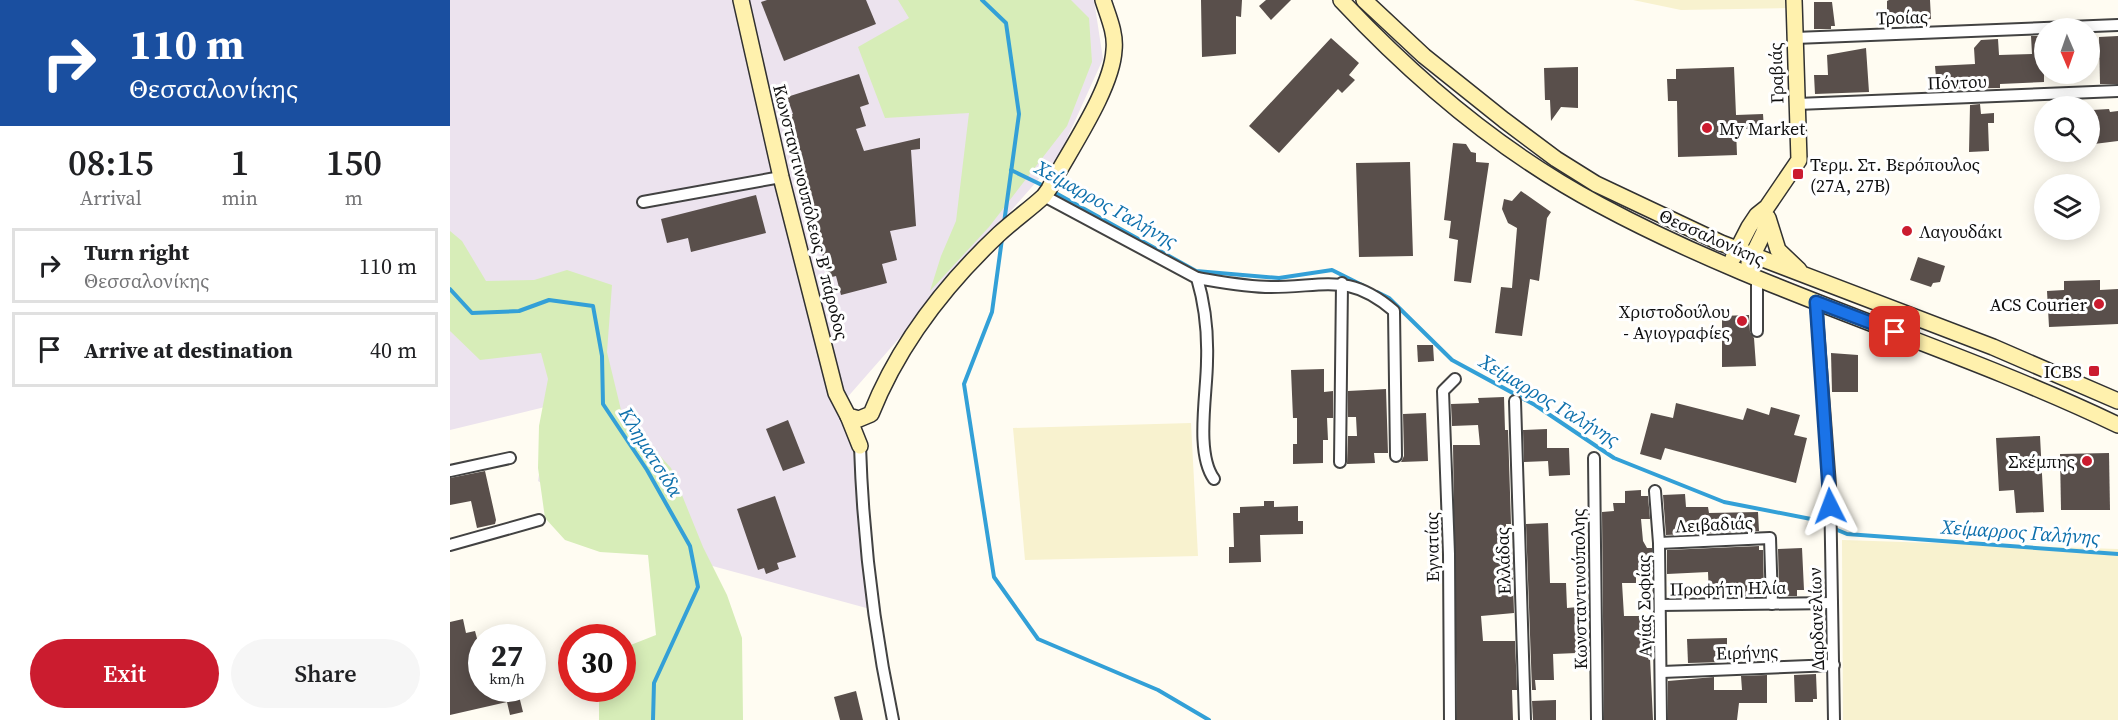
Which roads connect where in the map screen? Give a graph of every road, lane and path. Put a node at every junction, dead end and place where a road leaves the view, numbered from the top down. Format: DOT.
graph roads {
  1 [pos="741,0"];
  2 [pos="1103,0"];
  3 [pos="1341,0"];
  4 [pos="1364,0"];
  5 [pos="1794,0"];
  6 [pos="2118,25"];
  7 [pos="1795,38"];
  8 [pos="2118,91"];
  9 [pos="1797,104"];
  10 [pos="781,177"];
  11 [pos="1044,196"];
  12 [pos="644,202"];
  13 [pos="1767,212"];
  14 [pos="1745,253"];
  15 [pos="1729,266"];
  16 [pos="1750,275"];
  17 [pos="1197,278"];
  18 [pos="1809,278"];
  19 [pos="1342,284"];
  20 [pos="1816,302"];
  21 [pos="1757,331"];
  22 [pos="1455,379"];
  23 [pos="1515,401"];
  24 [pos="2118,401"];
  25 [pos="860,417"];
  26 [pos="2118,425"];
  27 [pos="860,446"];
  28 [pos="1396,456"];
  29 [pos="510,458"];
  30 [pos="1594,458"];
  31 [pos="1340,462"];
  32 [pos="450,471"];
  33 [pos="1214,479"];
  34 [pos="1655,492"];
  35 [pos="539,520"];
  36 [pos="1659,543"];
  37 [pos="450,545"];
  38 [pos="1832,603"];
  39 [pos="1772,604"];
  40 [pos="1660,605"];
  41 [pos="1834,665"];
  42 [pos="1662,672"];
  43 [pos="893,720"];
  44 [pos="1450,720"];
  45 [pos="1525,720"];
  46 [pos="1597,720"];
  47 [pos="1661,720"];
  48 [pos="1834,720"];
  1 -- 10 [label="main road, Κωνσταντινουπόλεως Β' πάροδος"];
  2 -- 11 [label="main road"];
  3 -- 15 [label="main road, Θεσσαλονίκης"];
  4 -- 14 [label="main road, Θεσσαλονίκης"];
  5 -- 7 [label="main road, Γραβιάς"];
  6 -- 7 [label="street, Τροίας"];
  7 -- 9 [label="main road, Γραβιάς"];
  8 -- 9 [label="street, Πόντου"];
  9 -- 13 [label="main road, Γραβιάς"];
  10 -- 12 [label="street"];
  10 -- 25 [label="main road, Κωνσταντινουπόλεως Β' πάροδος"];
  11 -- 17 [label="street"];
  11 -- 25 [label="main road"];
  13 -- 14 [label="main road, Γραβιάς"];
  13 -- 18 [label="main road"];
  14 -- 15 [label="main road, Γραβιάς"];
  14 -- 16 [label="main road, Γραβιάς"];
  14 -- 18 [label="main road, Θεσσαλονίκης"];
  15 -- 16 [label="main road, Θεσσαλονίκης"];
  16 -- 20 [label="main road, Θεσσαλονίκης"];
  16 -- 21 [label="street"];
  17 -- 19 [label="street"];
  17 -- 33 [label="street"];
  18 -- 24 [label="main road, Θεσσαλονίκης"];
  19 -- 28 [label="street"];
  19 -- 31 [label="street"];
  20 -- 26 [label="main road, Θεσσαλονίκης"];
  20 -- 38 [label="street, Δαρδανελίων"];
  22 -- 44 [label="street, Εγνατίας"];
  23 -- 45 [label="street, Ελλάδας"];
  25 -- 27 [label="main road"];
  27 -- 43 [label="street"];
  29 -- 32 [label="street"];
  30 -- 46 [label="street, Κωνσταντινούπολης"];
  34 -- 36 [label="street, Αγίας Σοφίας"];
  35 -- 37 [label="street"];
  36 -- 39 [label="street, Λειβαδιάς"];
  36 -- 40 [label="street, Αγίας Σοφίας"];
  38 -- 39 [label="street, Προφήτη Ηλία"];
  38 -- 41 [label="street, Δαρδανελίων"];
  39 -- 40 [label="street, Προφήτη Ηλία"];
  40 -- 42 [label="street, Αγίας Σοφίας"];
  41 -- 42 [label="street, Ειρήνης"];
  41 -- 48 [label="street, Δαρδανελίων"];
  42 -- 47 [label="street, Αγίας Σοφίας"];
}
